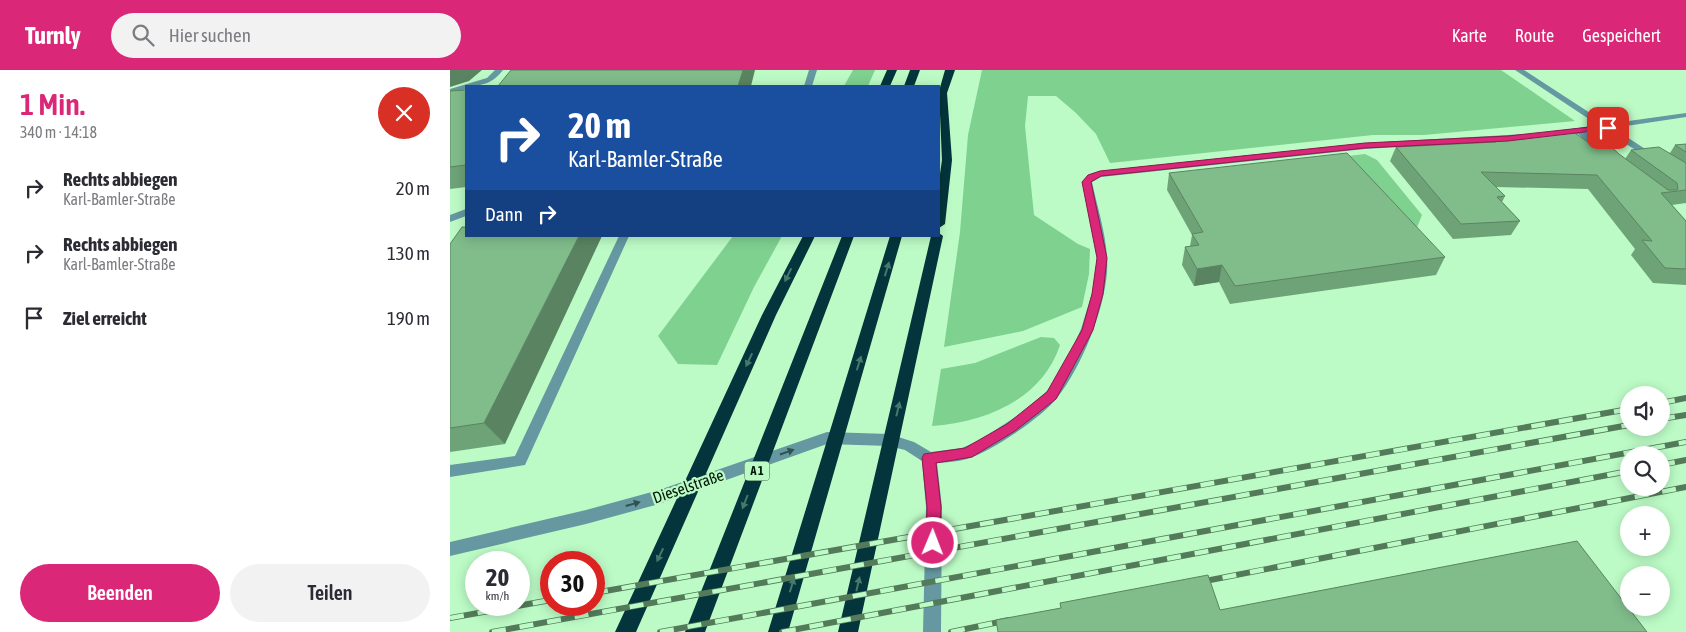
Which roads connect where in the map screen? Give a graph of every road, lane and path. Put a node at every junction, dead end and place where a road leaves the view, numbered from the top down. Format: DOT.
graph roads {
  1 [pos="499,70"];
  2 [pos="813,70"];
  3 [pos="892,70"];
  4 [pos="915,70"];
  5 [pos="950,70"];
  6 [pos="1519,70"];
  7 [pos="490,80"];
  8 [pos="500,80"];
  9 [pos="473,85"];
  10 [pos="808,85"];
  11 [pos="885,85"];
  12 [pos="908,85"];
  13 [pos="465,87"];
  14 [pos="450,94"];
  15 [pos="943,94"];
  16 [pos="465,95"];
  17 [pos="940,103"];
  18 [pos="1686,116"];
  19 [pos="1608,128"];
  20 [pos="1580,131"];
  21 [pos="1662,164"];
  22 [pos="1614,165"];
  23 [pos="465,212"];
  24 [pos="940,215"];
  25 [pos="450,219"];
  26 [pos="624,237"];
  27 [pos="808,237"];
  28 [pos="848,237"];
  29 [pos="896,237"];
  30 [pos="937,237"];
  31 [pos="929,458"];
  32 [pos="450,471"];
  33 [pos="450,549"];
  34 [pos="625,632"];
  35 [pos="695,632"];
  36 [pos="778,632"];
  37 [pos="848,632"];
  38 [pos="932,632"];
  1 -- 7 [label="street"];
  2 -- 10 [label="street"];
  3 -- 11 [label="highway"];
  4 -- 12 [label="highway"];
  5 -- 15 [label="highway"];
  6 -- 19 [label="street"];
  7 -- 8 [label="street"];
  7 -- 9 [label="street"];
  13 -- 14 [label="street"];
  14 -- 16 [label="street"];
  15 -- 17 [label="highway"];
  15 -- 24 [label="highway"];
  18 -- 19 [label="street"];
  19 -- 20 [label="street"];
  19 -- 21 [label="street"];
  20 -- 22 [label="street"];
  20 -- 31 [label="street"];
  23 -- 25 [label="street"];
  26 -- 32 [label="street"];
  27 -- 34 [label="highway, one-way"];
  28 -- 35 [label="highway, A 1, one-way"];
  36 -- 29 [label="highway, one-way"];
  37 -- 30 [label="highway, one-way"];
  33 -- 31 [label="street, Dieselstraße, one-way"];
  31 -- 38 [label="street"];
}
